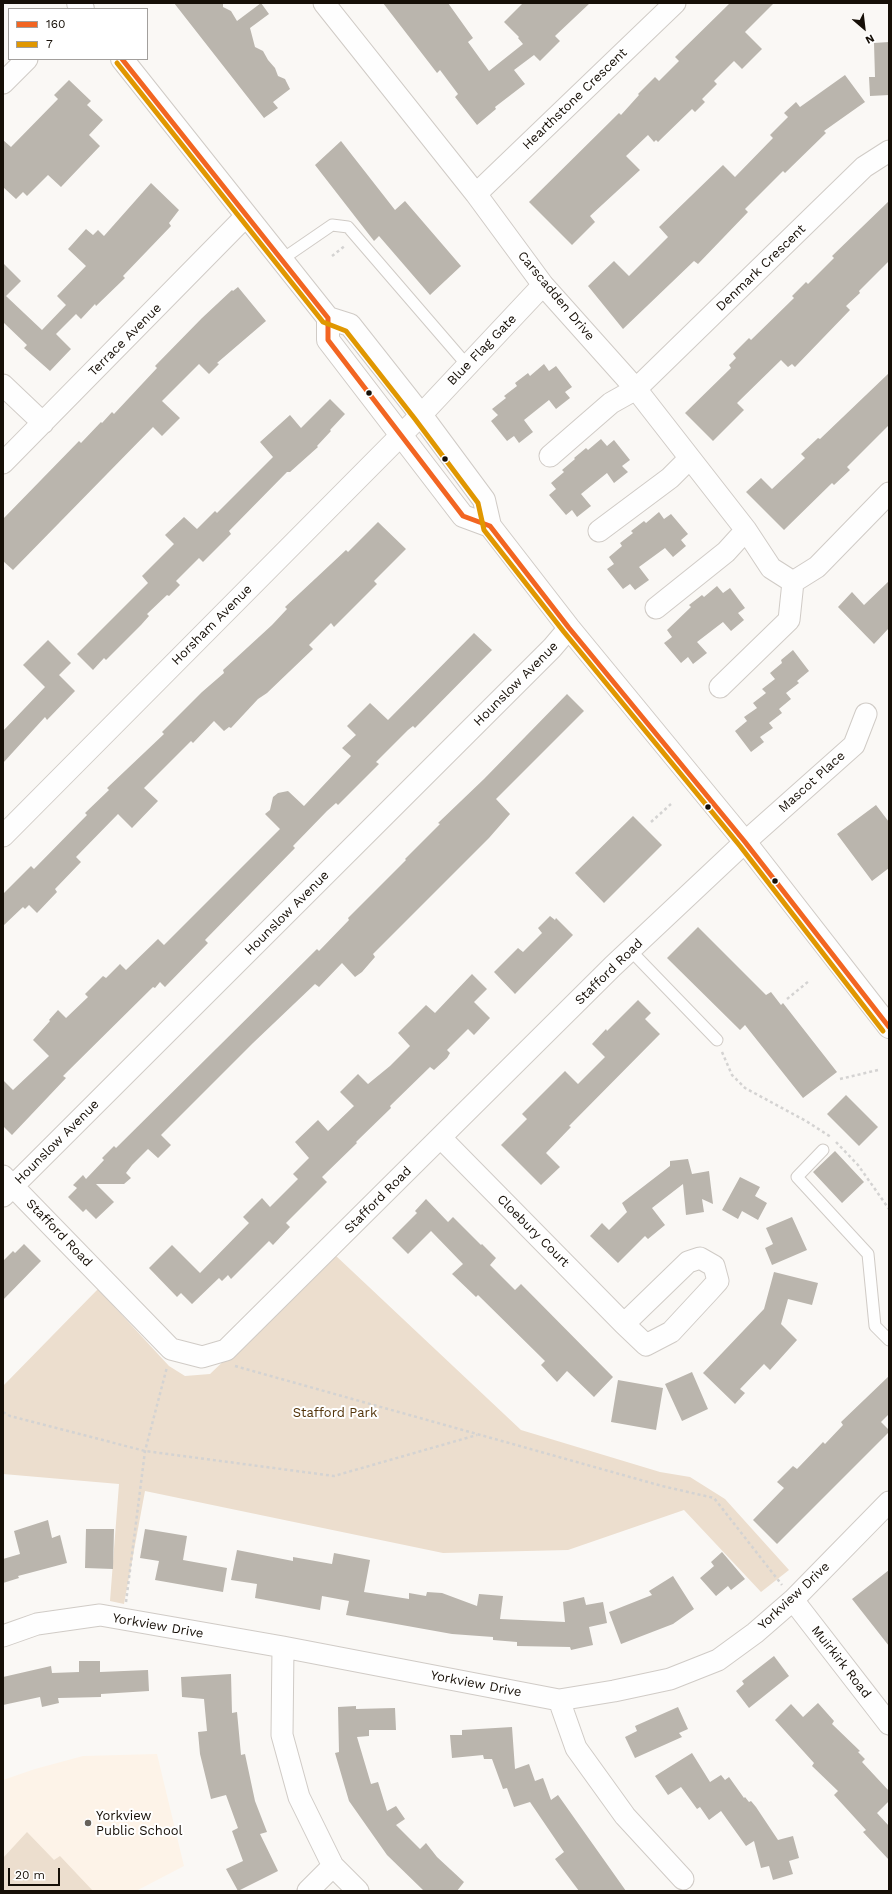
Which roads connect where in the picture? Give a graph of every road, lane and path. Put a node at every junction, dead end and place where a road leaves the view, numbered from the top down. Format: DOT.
graph roads {
  1 [pos="324,3"];
  2 [pos="675,3"];
  3 [pos="26,60"];
  4 [pos="123,60"];
  5 [pos="3,82"];
  6 [pos="889,151"];
  7 [pos="476,194"];
  8 [pos="246,216"];
  9 [pos="281,260"];
  10 [pos="543,285"];
  11 [pos="328,318"];
  12 [pos="467,365"];
  13 [pos="3,385"];
  14 [pos="636,389"];
  15 [pos="421,415"];
  16 [pos="43,423"];
  17 [pos="401,435"];
  18 [pos="550,456"];
  19 [pos="689,459"];
  20 [pos="3,463"];
  21 [pos="889,493"];
  22 [pos="490,526"];
  23 [pos="746,530"];
  24 [pos="599,531"];
  25 [pos="793,582"];
  26 [pos="656,608"];
  27 [pos="569,628"];
  28 [pos="720,687"];
  29 [pos="866,714"];
  30 [pos="671,804"];
  31 [pos="651,822"];
  32 [pos="3,836"];
  33 [pos="745,842"];
  34 [pos="630,950"];
  35 [pos="809,981"];
  36 [pos="787,999"];
  37 [pos="889,1027"];
  38 [pos="716,1040"];
  39 [pos="878,1070"];
  40 [pos="840,1079"];
  41 [pos="441,1138"];
  42 [pos="823,1150"];
  43 [pos="6,1186"];
  44 [pos="889,1209"];
  45 [pos="624,1324"];
  46 [pos="889,1340"];
  47 [pos="171,1349"];
  48 [pos="232,1366"];
  49 [pos="3,1412"];
  50 [pos="477,1435"];
  51 [pos="146,1451"];
  52 [pos="889,1502"];
  53 [pos="793,1600"];
  54 [pos="123,1620"];
  55 [pos="3,1636"];
  56 [pos="283,1647"];
  57 [pos="559,1700"];
  58 [pos="889,1724"];
  59 [pos="333,1866"];
  60 [pos="683,1879"];
  61 [pos="308,1891"];
  62 [pos="358,1891"];
  1 -- 7 [label="street, Carscadden Drive"];
  2 -- 7 [label="street, Hearthstone Crescent"];
  3 -- 5 [label="street"];
  4 -- 8 [label="main road"];
  6 -- 14 [label="street, Denmark Crescent"];
  7 -- 10 [label="street, Carscadden Drive"];
  8 -- 9 [label="main road"];
  8 -- 16 [label="street, Terrace Avenue"];
  9 -- 11 [label="main road"];
  9 -- 12 [label="lane"];
  10 -- 12 [label="street, Blue Flag Gate"];
  10 -- 14 [label="street, Carscadden Drive"];
  11 -- 15 [label="main road"];
  11 -- 17 [label="main road"];
  12 -- 15 [label="street, Blue Flag Gate"];
  13 -- 16 [label="street"];
  14 -- 18 [label="street, Denmark Crescent"];
  14 -- 19 [label="street, Carscadden Drive"];
  15 -- 17 [label="street, Horsham Avenue"];
  15 -- 22 [label="main road"];
  16 -- 20 [label="street, Terrace Avenue"];
  17 -- 22 [label="main road"];
  17 -- 32 [label="street, Horsham Avenue"];
  19 -- 23 [label="street, Carscadden Drive"];
  19 -- 24 [label="street"];
  21 -- 25 [label="street"];
  22 -- 27 [label="main road"];
  23 -- 25 [label="street, Carscadden Drive"];
  23 -- 26 [label="street"];
  25 -- 28 [label="street"];
  27 -- 33 [label="main road"];
  27 -- 43 [label="street, Hounslow Avenue"];
  29 -- 33 [label="street, Mascot Place"];
  30 -- 31 [label="path"];
  33 -- 34 [label="street, Stafford Road"];
  33 -- 37 [label="main road"];
  34 -- 38 [label="lane"];
  34 -- 41 [label="street, Stafford Road"];
  35 -- 36 [label="path"];
  38 -- 44 [label="path"];
  39 -- 40 [label="path"];
  41 -- 45 [label="street, Cloebury Court"];
  41 -- 47 [label="street, Stafford Road"];
  42 -- 46 [label="lane"];
  43 -- 47 [label="street, Stafford Road"];
  47 -- 51 [label="path"];
  48 -- 50 [label="path"];
  49 -- 51 [label="path"];
  50 -- 51 [label="path"];
  50 -- 53 [label="path"];
  51 -- 54 [label="path"];
  52 -- 53 [label="street, Yorkview Drive"];
  53 -- 57 [label="street, Yorkview Drive"];
  53 -- 58 [label="street, Muirkirk Road"];
  54 -- 55 [label="street, Yorkview Drive"];
  54 -- 56 [label="street, Yorkview Drive"];
  56 -- 57 [label="street, Yorkview Drive"];
  56 -- 59 [label="street"];
  57 -- 60 [label="street"];
  59 -- 61 [label="street"];
  59 -- 62 [label="street"];
}
